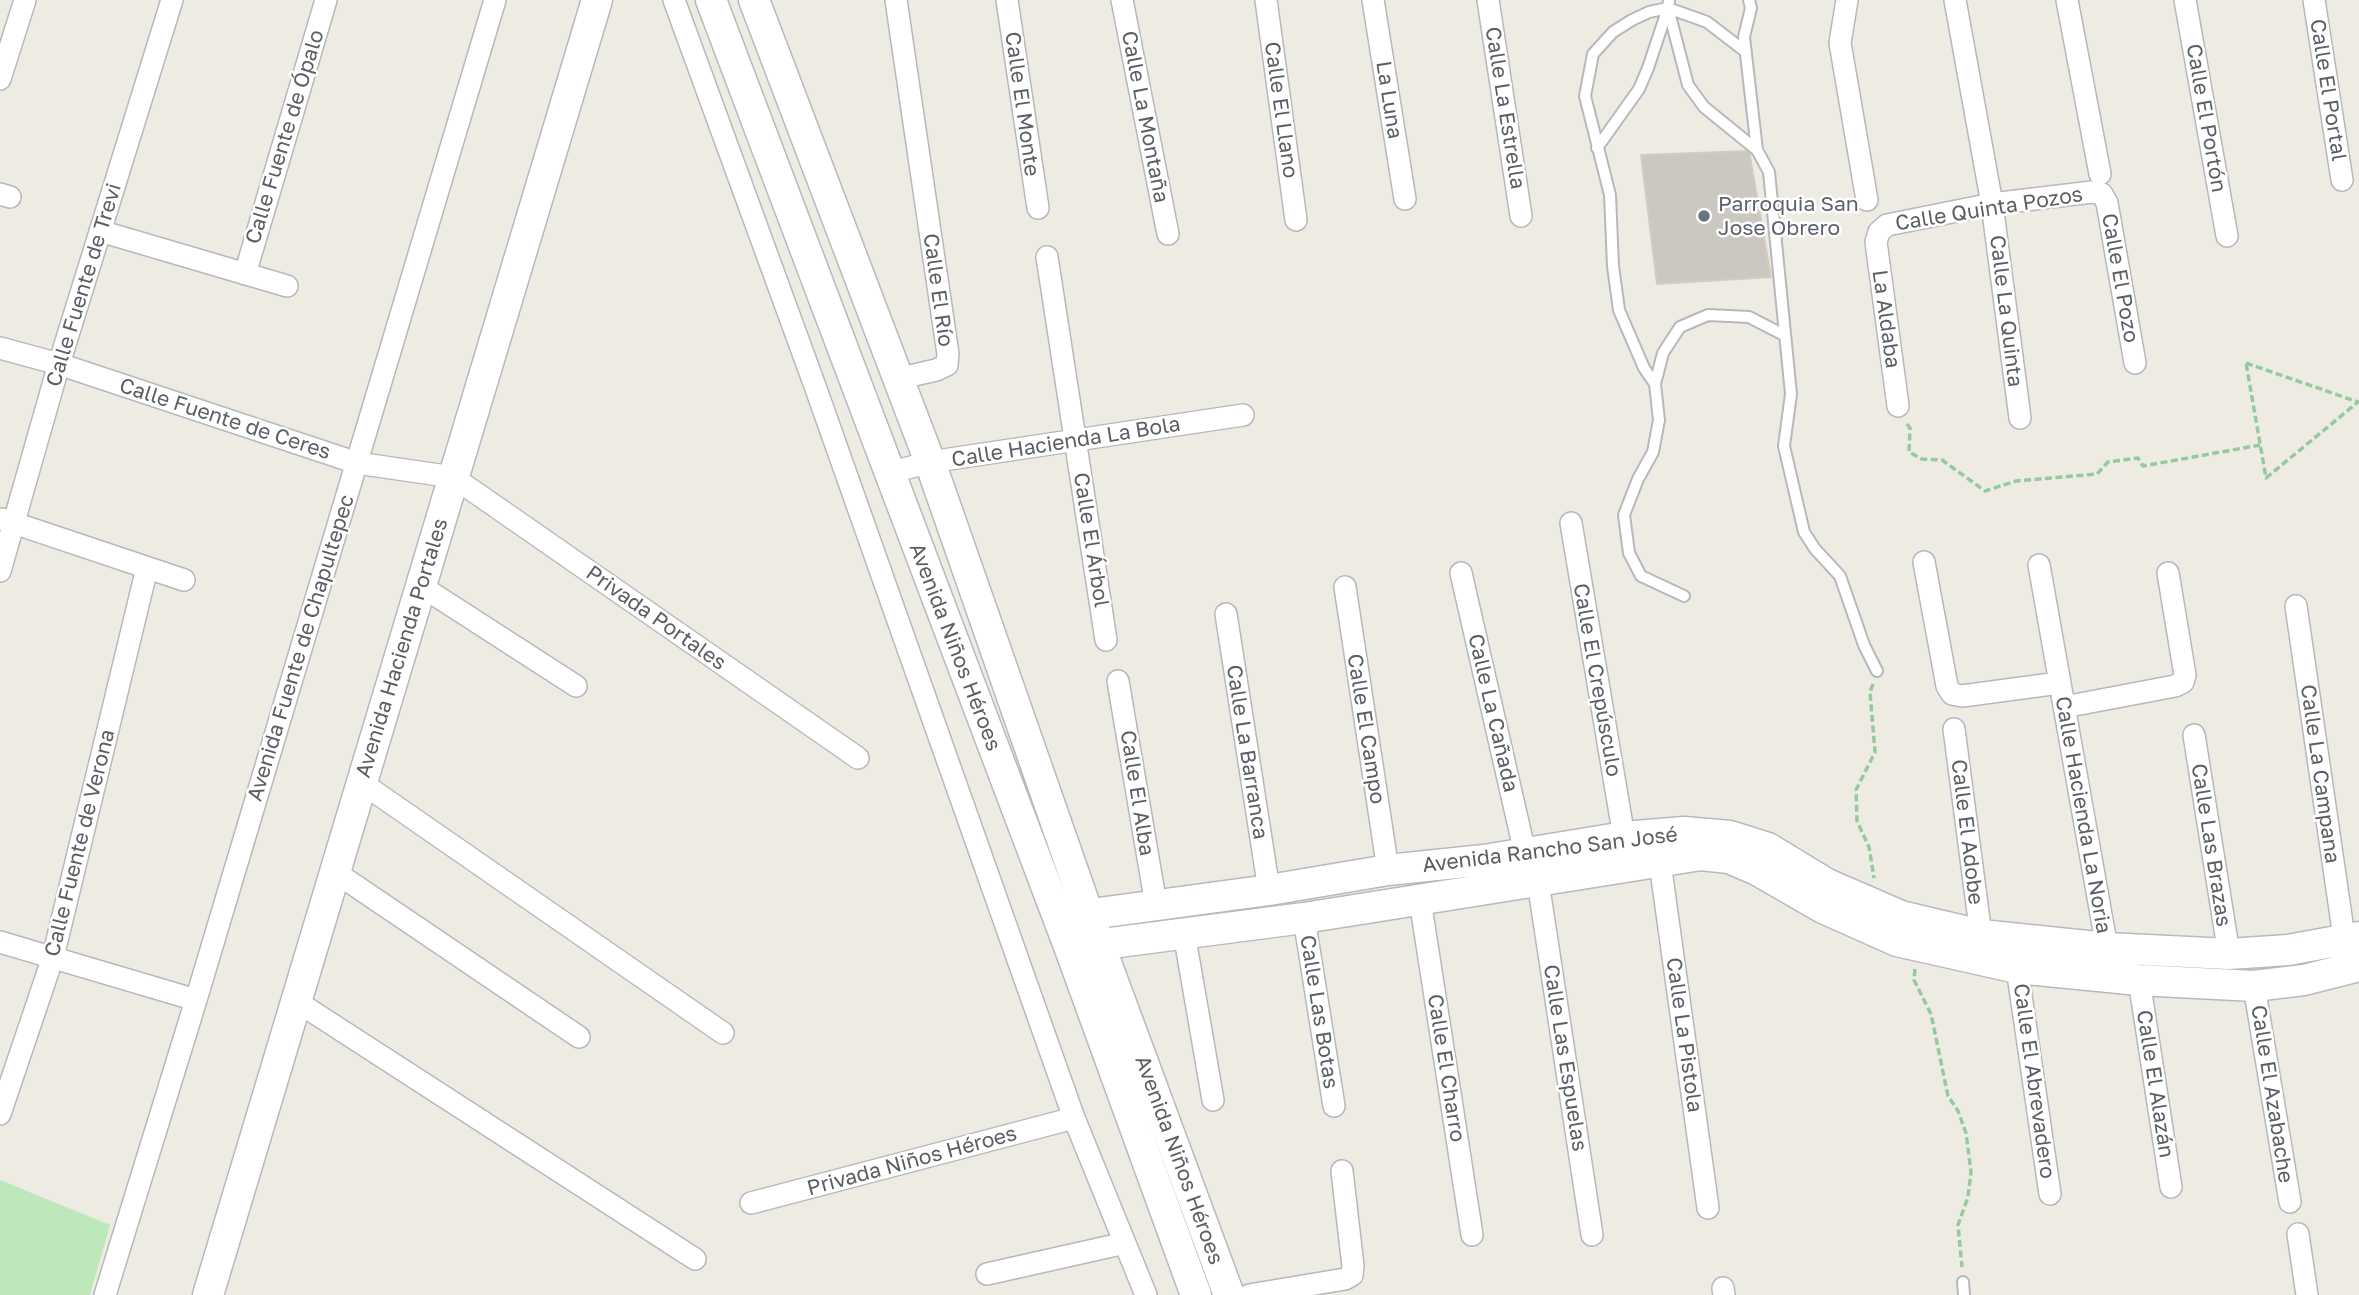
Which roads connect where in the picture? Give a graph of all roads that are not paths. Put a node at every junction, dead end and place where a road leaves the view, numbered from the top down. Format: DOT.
graph roads {
  1 [pos="25,0"];
  2 [pos="172,0"];
  3 [pos="326,0"];
  4 [pos="495,0"];
  5 [pos="597,0"];
  6 [pos="674,0"];
  7 [pos="711,0"];
  8 [pos="754,0"];
  9 [pos="895,0"];
  10 [pos="1006,0"];
  11 [pos="1122,0"];
  12 [pos="1266,0"];
  13 [pos="1373,0"];
  14 [pos="1488,0"];
  15 [pos="1749,0"];
  16 [pos="1847,0"];
  17 [pos="1955,0"];
  18 [pos="2067,0"];
  19 [pos="2185,0"];
  20 [pos="2314,0"];
  21 [pos="1668,4"];
  22 [pos="1746,52"];
  23 [pos="0,79"];
  24 [pos="1597,148"];
  25 [pos="1757,150"];
  26 [pos="2342,180"];
  27 [pos="2101,184"];
  28 [pos="1405,199"];
  29 [pos="1867,200"];
  30 [pos="1992,204"];
  31 [pos="1038,208"];
  32 [pos="1521,216"];
  33 [pos="1296,220"];
  34 [pos="100,231"];
  35 [pos="1879,232"];
  36 [pos="1168,234"];
  37 [pos="2227,236"];
  38 [pos="1047,257"];
  39 [pos="245,274"];
  40 [pos="288,286"];
  41 [pos="1784,335"];
  42 [pos="0,348"];
  43 [pos="2135,363"];
  44 [pos="59,364"];
  45 [pos="897,379"];
  46 [pos="1656,384"];
  47 [pos="1898,407"];
  48 [pos="1243,415"];
  49 [pos="2020,418"];
  50 [pos="1076,440"];
  51 [pos="930,462"];
  52 [pos="357,463"];
  53 [pos="890,473"];
  54 [pos="453,477"];
  55 [pos="7,520"];
  56 [pos="1571,523"];
  57 [pos="1924,562"];
  58 [pos="2039,565"];
  59 [pos="147,568"];
  60 [pos="0,570"];
  61 [pos="1461,573"];
  62 [pos="2168,573"];
  63 [pos="184,580"];
  64 [pos="421,586"];
  65 [pos="1345,587"];
  66 [pos="1684,596"];
  67 [pos="2296,606"];
  68 [pos="1226,614"];
  69 [pos="1106,640"];
  70 [pos="1877,671"];
  71 [pos="1118,681"];
  72 [pos="2059,683"];
  73 [pos="576,686"];
  74 [pos="2064,707"];
  75 [pos="1954,729"];
  76 [pos="2194,735"];
  77 [pos="858,758"];
  78 [pos="362,783"];
  79 [pos="1624,837"];
  80 [pos="1525,853"];
  81 [pos="1660,863"];
  82 [pos="1388,870"];
  83 [pos="335,873"];
  84 [pos="1538,882"];
  85 [pos="1269,890"];
  86 [pos="1420,900"];
  87 [pos="1156,905"];
  88 [pos="1088,914"];
  89 [pos="1304,918"];
  90 [pos="1058,919"];
  91 [pos="1184,933"];
  92 [pos="1981,935"];
  93 [pos="0,943"];
  94 [pos="1100,944"];
  95 [pos="2107,948"];
  96 [pos="1070,949"];
  97 [pos="2353,953"];
  98 [pos="2228,954"];
  99 [pos="53,957"];
  100 [pos="2017,968"];
  101 [pos="2139,980"];
  102 [pos="2254,986"];
  103 [pos="196,1000"];
  104 [pos="296,1000"];
  105 [pos="723,1033"];
  106 [pos="579,1037"];
  107 [pos="1213,1100"];
  108 [pos="1334,1106"];
  109 [pos="0,1114"];
  110 [pos="1074,1118"];
  111 [pos="1342,1171"];
  112 [pos="2171,1188"];
  113 [pos="2050,1194"];
  114 [pos="2290,1202"];
  115 [pos="751,1203"];
  116 [pos="1708,1208"];
  117 [pos="2298,1234"];
  118 [pos="1472,1235"];
  119 [pos="1592,1235"];
  120 [pos="1125,1243"];
  121 [pos="695,1259"];
  122 [pos="987,1274"];
  123 [pos="1963,1282"];
  124 [pos="105,1295"];
  125 [pos="208,1295"];
  126 [pos="1146,1295"];
  127 [pos="1196,1295"];
  128 [pos="1229,1295"];
  129 [pos="1249,1295"];
  130 [pos="1964,1295"];
  131 [pos="2307,1295"];
  1 -- 23 [label="street"];
  2 -- 34 [label="street, Calle Fuente de Trevi"];
  3 -- 39 [label="street, Calle Fuente de Ópalo"];
  4 -- 52 [label="street, Avenida Fuente de Chapultepec"];
  5 -- 54 [label="main road, Avenida Hacienda Portales"];
  6 -- 110 [label="street"];
  7 -- 53 [label="main road, Avenida Niños Héroes"];
  8 -- 45 [label="main road, Avenida Niños Héroes"];
  9 -- 45 [label="street, Calle El Río"];
  10 -- 31 [label="street, Calle El Monte"];
  11 -- 36 [label="street, Calle La Montaña"];
  12 -- 33 [label="street, Calle El Llano"];
  13 -- 28 [label="street, La Luna"];
  14 -- 32 [label="street, Calle La Estrella"];
  15 -- 22 [label="lane"];
  16 -- 29 [label="street"];
  17 -- 30 [label="street, Calle La Quinta"];
  18 -- 27 [label="street, Calle El Pozo"];
  19 -- 37 [label="street, Calle El Portón"];
  20 -- 26 [label="street, Calle El Portal"];
  21 -- 22 [label="lane"];
  21 -- 24 [label="lane"];
  21 -- 24 [label="lane"];
  21 -- 25 [label="lane"];
  22 -- 25 [label="lane"];
  24 -- 46 [label="lane"];
  25 -- 41 [label="lane"];
  27 -- 30 [label="street, Calle Quinta Pozos"];
  27 -- 43 [label="street, Calle El Pozo"];
  30 -- 35 [label="street, Calle Quinta Pozos"];
  30 -- 49 [label="street, Calle La Quinta"];
  34 -- 39 [label="street, Calle Fuente de Ópalo"];
  34 -- 44 [label="street, Calle Fuente de Trevi"];
  35 -- 47 [label="street, La Aldaba"];
  38 -- 50 [label="street, Calle El Árbol"];
  39 -- 40 [label="street, Calle Fuente de Ópalo"];
  41 -- 46 [label="lane"];
  41 -- 70 [label="lane"];
  42 -- 44 [label="street, Calle Fuente de Ceres"];
  44 -- 52 [label="street, Calle Fuente de Ceres"];
  44 -- 55 [label="street, Calle Fuente de Trevi"];
  45 -- 51 [label="main road, Avenida Niños Héroes"];
  46 -- 66 [label="lane"];
  48 -- 50 [label="street, Calle Hacienda La Bola"];
  50 -- 51 [label="street, Calle Hacienda La Bola"];
  50 -- 69 [label="street, Calle El Árbol"];
  51 -- 53 [label="street, Calle Hacienda La Bola"];
  51 -- 88 [label="main road, Avenida Niños Héroes"];
  52 -- 54 [label="street, Calle Fuente de Ceres"];
  52 -- 103 [label="street, Avenida Fuente de Chapultepec"];
  53 -- 90 [label="main road, Avenida Niños Héroes"];
  54 -- 64 [label="main road, Avenida Hacienda Portales"];
  54 -- 77 [label="street, Privada Portales"];
  55 -- 59 [label="street"];
  55 -- 60 [label="street, Calle Fuente de Trevi"];
  56 -- 79 [label="street, Calle El Crepúsculo"];
  57 -- 72 [label="street"];
  58 -- 72 [label="street, Calle Hacienda La Noria"];
  59 -- 63 [label="street"];
  59 -- 99 [label="street, Calle Fuente de Verona"];
  61 -- 80 [label="street, Calle La Cañada"];
  62 -- 74 [label="street"];
  64 -- 73 [label="street"];
  64 -- 78 [label="main road, Avenida Hacienda Portales"];
  65 -- 82 [label="street, Calle El Campo"];
  67 -- 97 [label="street, Calle La Campana"];
  68 -- 85 [label="street, Calle La Barranca"];
  71 -- 87 [label="street, Calle El Alba"];
  72 -- 74 [label="street, Calle Hacienda La Noria"];
  74 -- 95 [label="street, Calle Hacienda La Noria"];
  75 -- 92 [label="street, Calle El Adobe"];
  76 -- 98 [label="street, Calle Las Brazas"];
  78 -- 83 [label="main road, Avenida Hacienda Portales"];
  78 -- 105 [label="street"];
  79 -- 80 [label="main road, Avenida Rancho San José"];
  79 -- 92 [label="main road, Avenida Rancho San José"];
  80 -- 82 [label="main road, Avenida Rancho San José"];
  80 -- 84 [label="street, Calle La Cañada"];
  81 -- 84 [label="main road, Avenida Rancho San José"];
  81 -- 100 [label="main road, Avenida Rancho San José"];
  81 -- 116 [label="street, Calle La Pistola"];
  82 -- 85 [label="main road, Avenida Rancho San José"];
  83 -- 104 [label="main road, Avenida Hacienda Portales"];
  83 -- 106 [label="street"];
  84 -- 86 [label="main road, Avenida Rancho San José"];
  84 -- 119 [label="street, Calle Las Espuelas"];
  85 -- 87 [label="main road, Avenida Rancho San José"];
  86 -- 89 [label="main road, Avenida Rancho San José"];
  86 -- 118 [label="street, Calle El Charro"];
  87 -- 88 [label="main road, Avenida Rancho San José"];
  88 -- 90 [label="main road, Avenida Rancho San José"];
  88 -- 94 [label="main road, Avenida Niños Héroes"];
  89 -- 91 [label="main road, Avenida Rancho San José"];
  89 -- 108 [label="street, Calle Las Botas"];
  90 -- 96 [label="main road, Avenida Niños Héroes"];
  91 -- 94 [label="main road, Avenida Rancho San José"];
  91 -- 107 [label="street"];
  92 -- 95 [label="main road, Avenida Rancho San José"];
  93 -- 99 [label="street"];
  94 -- 96 [label="main road, Avenida Rancho San José"];
  94 -- 128 [label="main road, Avenida Niños Héroes"];
  95 -- 98 [label="main road, Avenida Rancho San José"];
  96 -- 127 [label="main road, Avenida Niños Héroes"];
  97 -- 98 [label="main road, Avenida Rancho San José"];
  97 -- 102 [label="main road, Avenida Rancho San José"];
  99 -- 103 [label="street"];
  99 -- 109 [label="street, Calle Fuente de Verona"];
  100 -- 101 [label="main road, Avenida Rancho San José"];
  100 -- 113 [label="street, Calle El Abrevadero"];
  101 -- 102 [label="main road, Avenida Rancho San José"];
  101 -- 112 [label="street, Calle El Alazán"];
  102 -- 114 [label="street, Calle El Azabache"];
  103 -- 124 [label="street, Avenida Fuente de Chapultepec"];
  104 -- 121 [label="street"];
  104 -- 125 [label="main road, Avenida Hacienda Portales"];
  110 -- 115 [label="street, Privada Niños Héroes"];
  110 -- 120 [label="street"];
  111 -- 129 [label="street"];
  117 -- 131 [label="street"];
  120 -- 122 [label="street"];
  120 -- 126 [label="street"];
  123 -- 130 [label="lane"];
}
